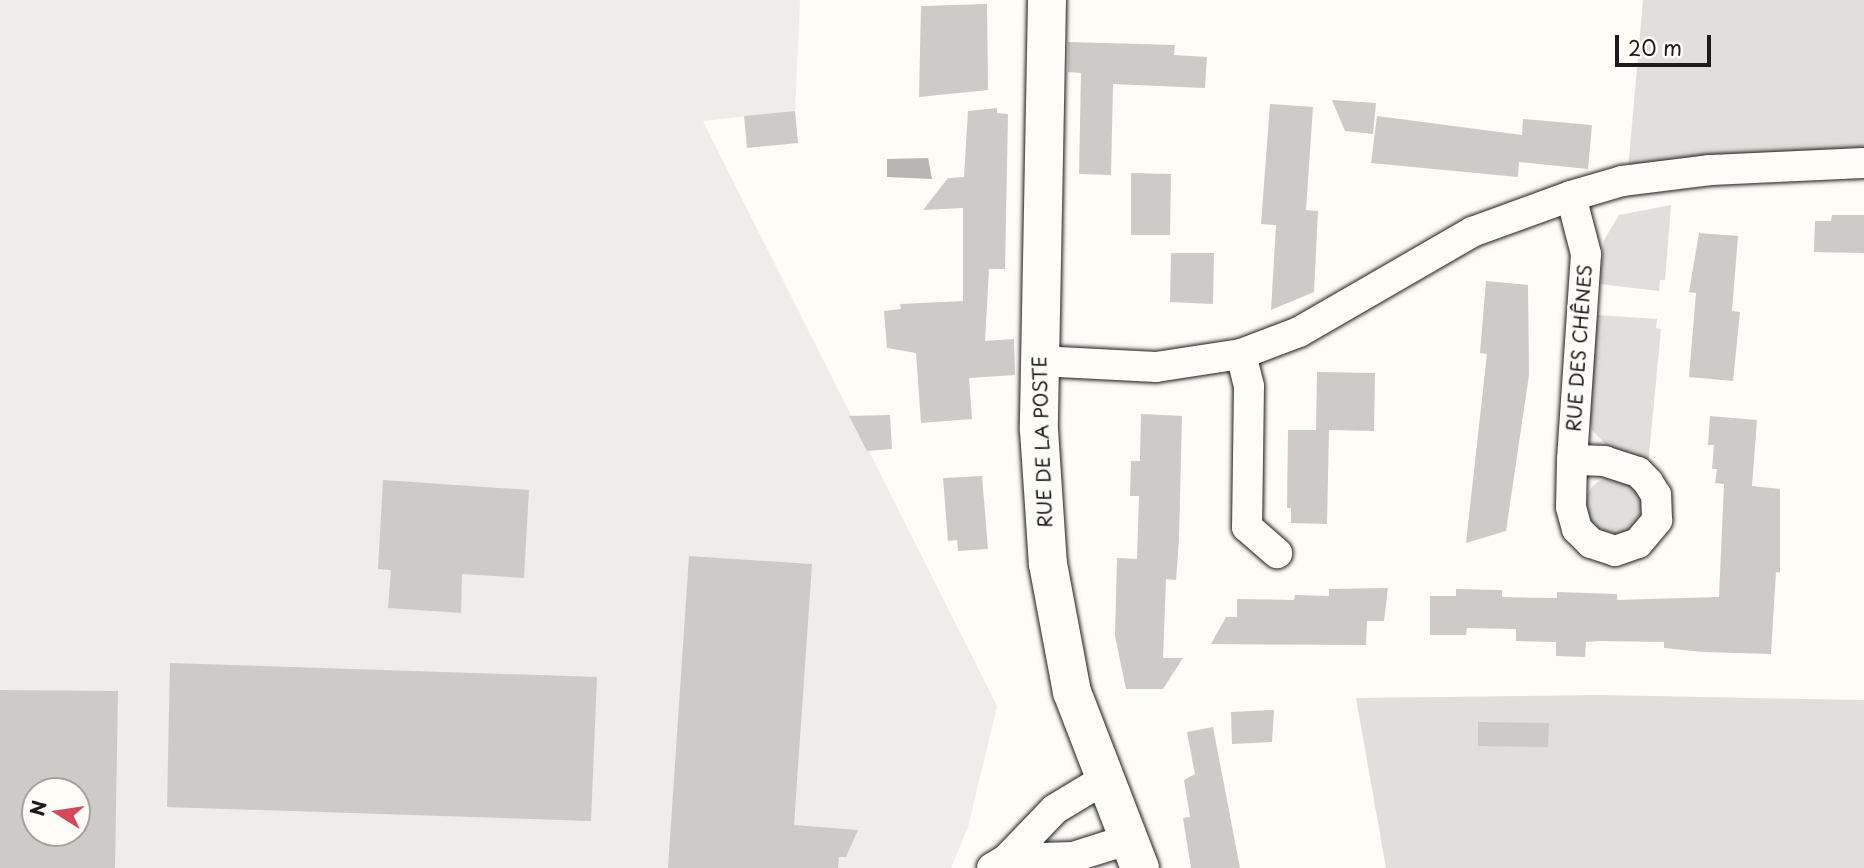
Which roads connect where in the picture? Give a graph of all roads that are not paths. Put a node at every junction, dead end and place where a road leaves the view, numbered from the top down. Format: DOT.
graph roads {
  1 [pos="1047,0"];
  2 [pos="1864,163"];
  3 [pos="1571,196"];
  4 [pos="1241,354"];
  5 [pos="1038,361"];
  6 [pos="1572,460"];
  7 [pos="1277,553"];
  8 [pos="1103,780"];
  9 [pos="1134,854"];
  10 [pos="1000,864"];
  1 -- 5 [label="street, RUE DE LA POSTE"];
  2 -- 3 [label="street"];
  3 -- 4 [label="street"];
  3 -- 6 [label="street, RUE DES CHÊNES"];
  4 -- 5 [label="street"];
  4 -- 7 [label="street"];
  5 -- 8 [label="street, RUE DE LA POSTE"];
  8 -- 9 [label="street, RUE DE LA POSTE"];
  8 -- 10 [label="street"];
  9 -- 10 [label="street"];
}
